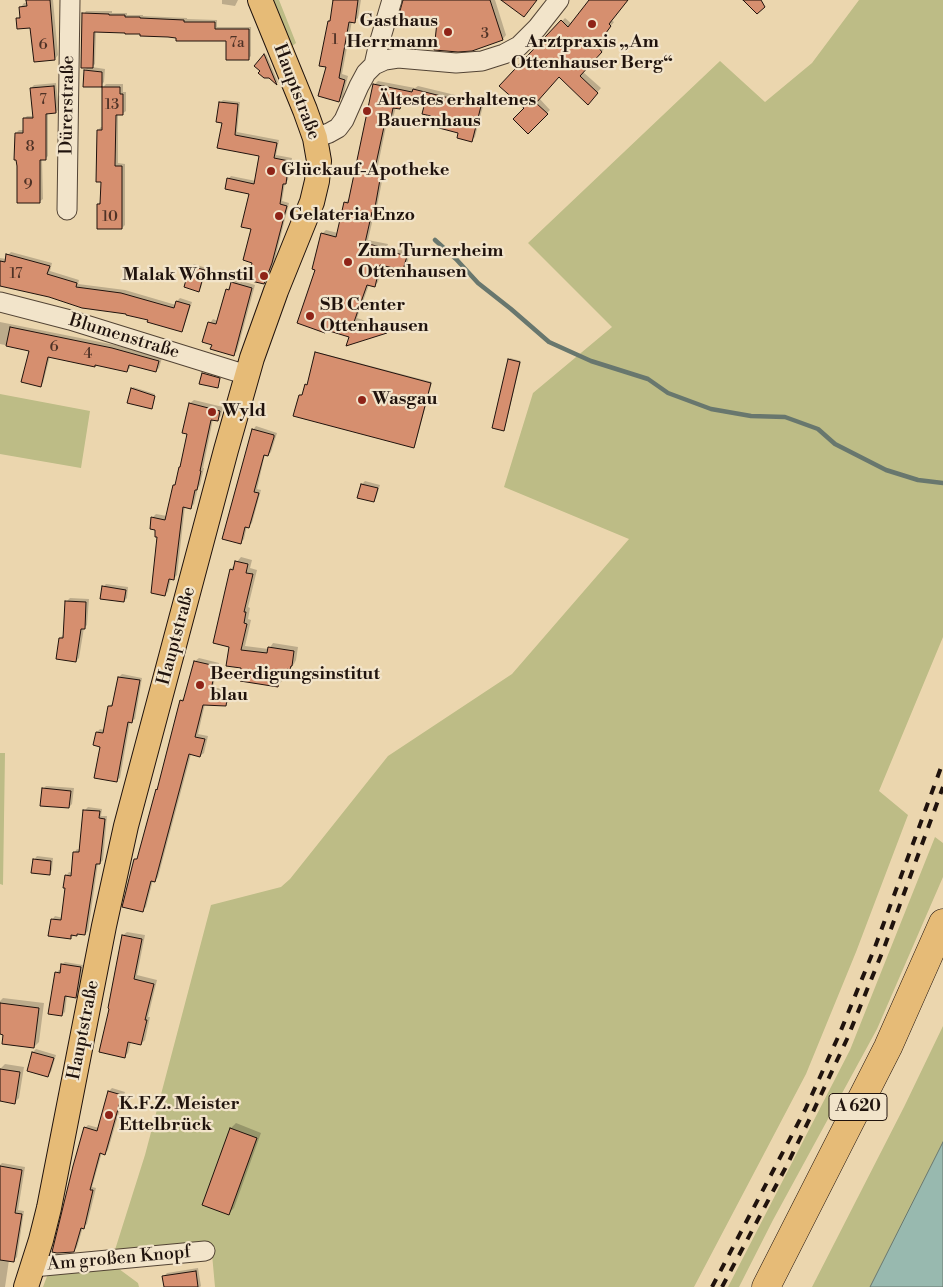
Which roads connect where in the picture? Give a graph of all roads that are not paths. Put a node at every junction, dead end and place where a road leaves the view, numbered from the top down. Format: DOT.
graph roads {
  1 [pos="70,0"];
  2 [pos="260,0"];
  3 [pos="392,0"];
  4 [pos="558,0"];
  5 [pos="374,65"];
  6 [pos="315,138"];
  7 [pos="67,210"];
  8 [pos="0,302"];
  9 [pos="247,375"];
  10 [pos="943,923"];
  11 [pos="943,971"];
  12 [pos="205,1251"];
  13 [pos="30,1277"];
  14 [pos="766,1287"];
  15 [pos="787,1287"];
  1 -- 7 [label="street, Dürerstraße"];
  2 -- 6 [label="main road, Hauptstraße"];
  3 -- 5 [label="street"];
  4 -- 5 [label="street"];
  5 -- 6 [label="street"];
  6 -- 9 [label="main road, Hauptstraße"];
  8 -- 9 [label="street, Blumenstraße"];
  9 -- 13 [label="main road, Hauptstraße"];
  10 -- 14 [label="highway, A 620"];
  11 -- 15 [label="highway, A 620"];
  12 -- 13 [label="street, Am großen Knopf"];
}
